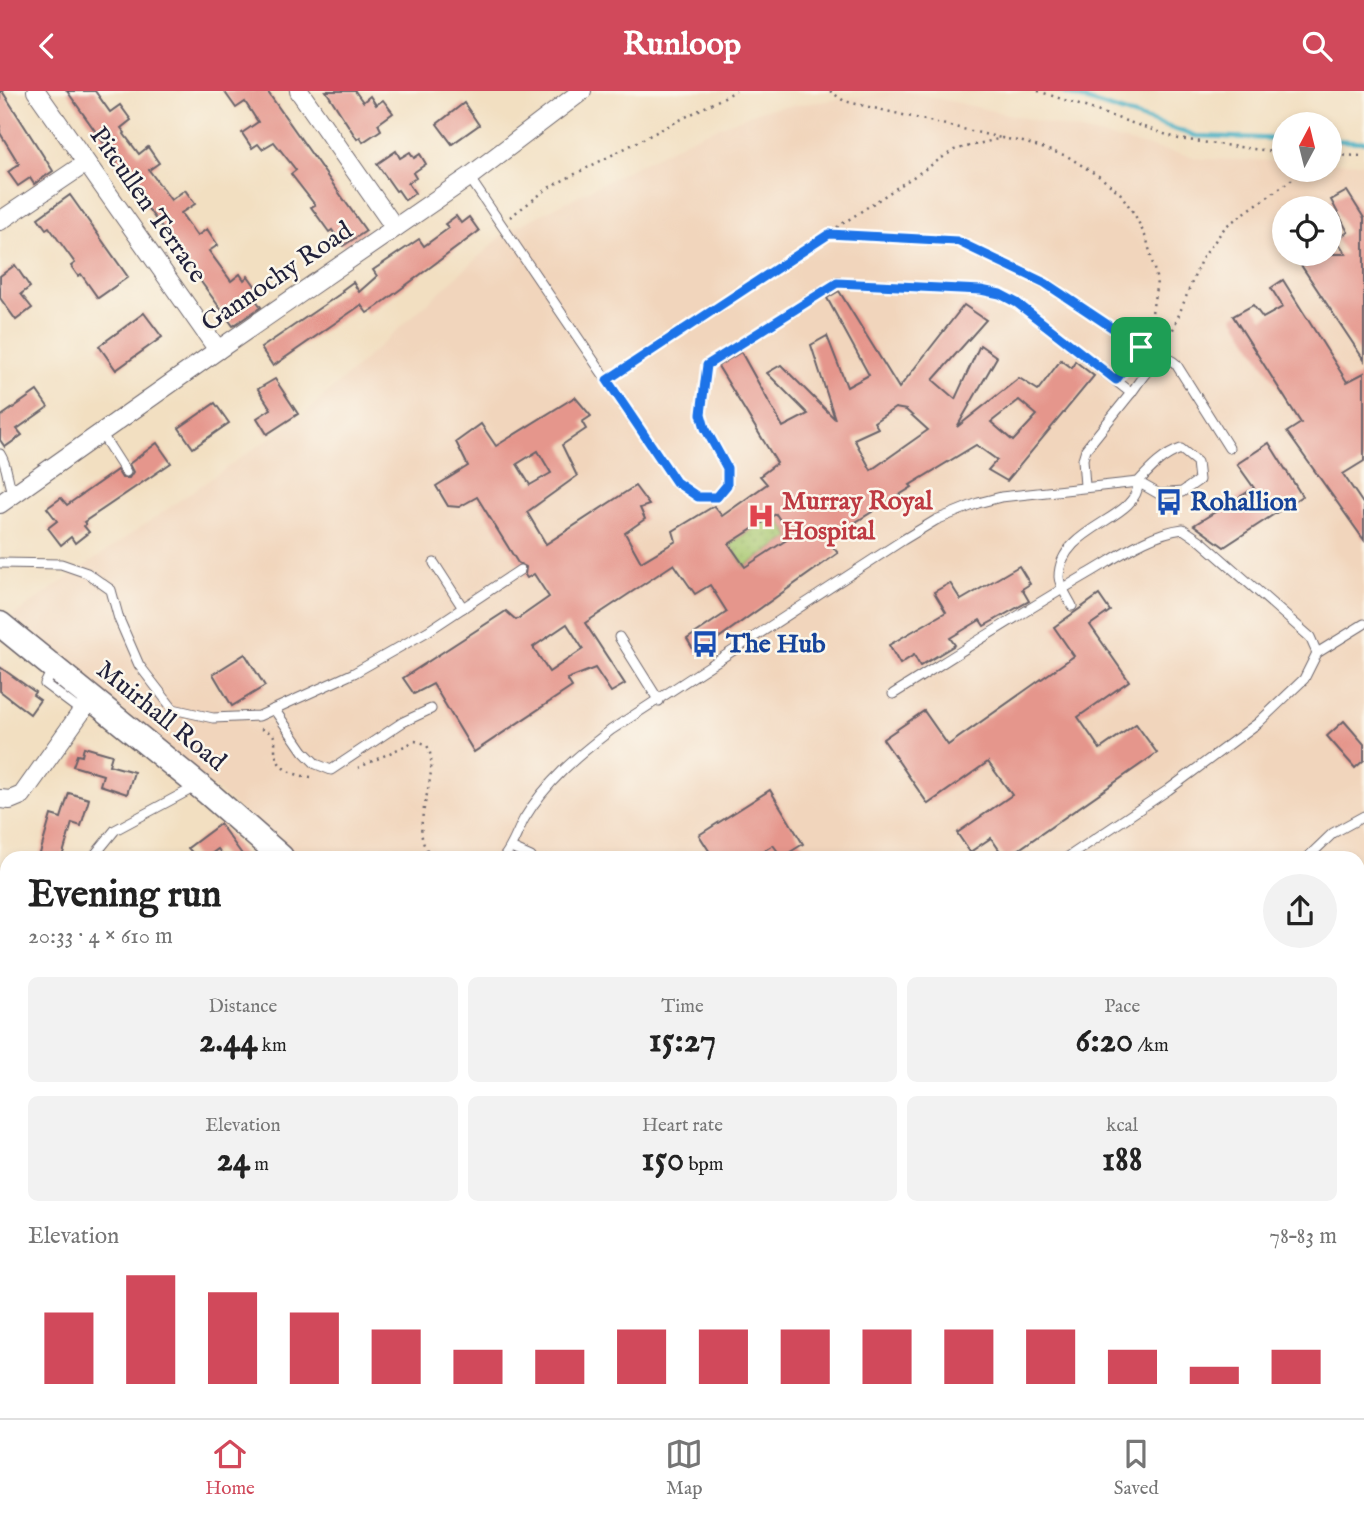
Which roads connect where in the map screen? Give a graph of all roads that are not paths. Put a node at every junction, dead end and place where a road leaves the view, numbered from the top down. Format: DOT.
graph roads {
  1 [pos="36,91"];
  2 [pos="299,91"];
  3 [pos="582,91"];
  4 [pos="86,163"];
  5 [pos="469,177"];
  6 [pos="0,221"];
  7 [pos="395,228"];
  8 [pos="218,349"];
  9 [pos="1131,393"];
  10 [pos="101,433"];
  11 [pos="1229,448"];
  12 [pos="0,454"];
  13 [pos="127,472"];
  14 [pos="1138,482"];
  15 [pos="1085,486"];
  16 [pos="6,500"];
  17 [pos="0,563"];
  18 [pos="434,563"];
  19 [pos="520,570"];
  20 [pos="1064,588"];
  21 [pos="1072,606"];
  22 [pos="463,608"];
  23 [pos="0,624"];
  24 [pos="1364,624"];
  25 [pos="619,637"];
  26 [pos="1317,653"];
  27 [pos="893,694"];
  28 [pos="659,701"];
  29 [pos="87,704"];
  30 [pos="274,709"];
  31 [pos="431,709"];
  32 [pos="199,785"];
  33 [pos="0,799"];
  34 [pos="1364,816"];
  35 [pos="511,848"];
  36 [pos="98,851"];
  37 [pos="274,851"];
  38 [pos="509,851"];
  39 [pos="518,851"];
  40 [pos="1077,851"];
  41 [pos="1314,851"];
  1 -- 4 [label="street, Pitcullen Terrace"];
  2 -- 7 [label="street"];
  3 -- 5 [label="street, Gannochy Road"];
  4 -- 6 [label="street"];
  4 -- 8 [label="street, Pitcullen Terrace"];
  5 -- 7 [label="street, Gannochy Road"];
  5 -- 9 [label="lane"];
  7 -- 8 [label="street, Gannochy Road"];
  8 -- 10 [label="street, Gannochy Road"];
  9 -- 11 [label="lane"];
  9 -- 15 [label="lane"];
  10 -- 13 [label="lane"];
  10 -- 16 [label="street, Gannochy Road"];
  12 -- 16 [label="lane"];
  14 -- 14 [label="lane"];
  14 -- 15 [label="lane"];
  14 -- 20 [label="lane"];
  15 -- 28 [label="lane"];
  17 -- 30 [label="lane"];
  18 -- 22 [label="lane"];
  19 -- 22 [label="lane"];
  20 -- 21 [label="lane"];
  20 -- 26 [label="lane"];
  20 -- 27 [label="lane"];
  22 -- 30 [label="lane"];
  23 -- 29 [label="street, Muirhall Road"];
  24 -- 26 [label="lane"];
  25 -- 28 [label="lane"];
  26 -- 40 [label="lane"];
  28 -- 35 [label="lane"];
  29 -- 32 [label="street, Muirhall Road"];
  29 -- 33 [label="street"];
  30 -- 31 [label="lane"];
  32 -- 36 [label="lane"];
  32 -- 37 [label="street, Muirhall Road"];
  34 -- 41 [label="lane"];
  35 -- 38 [label="lane"];
  35 -- 39 [label="lane"];
}
